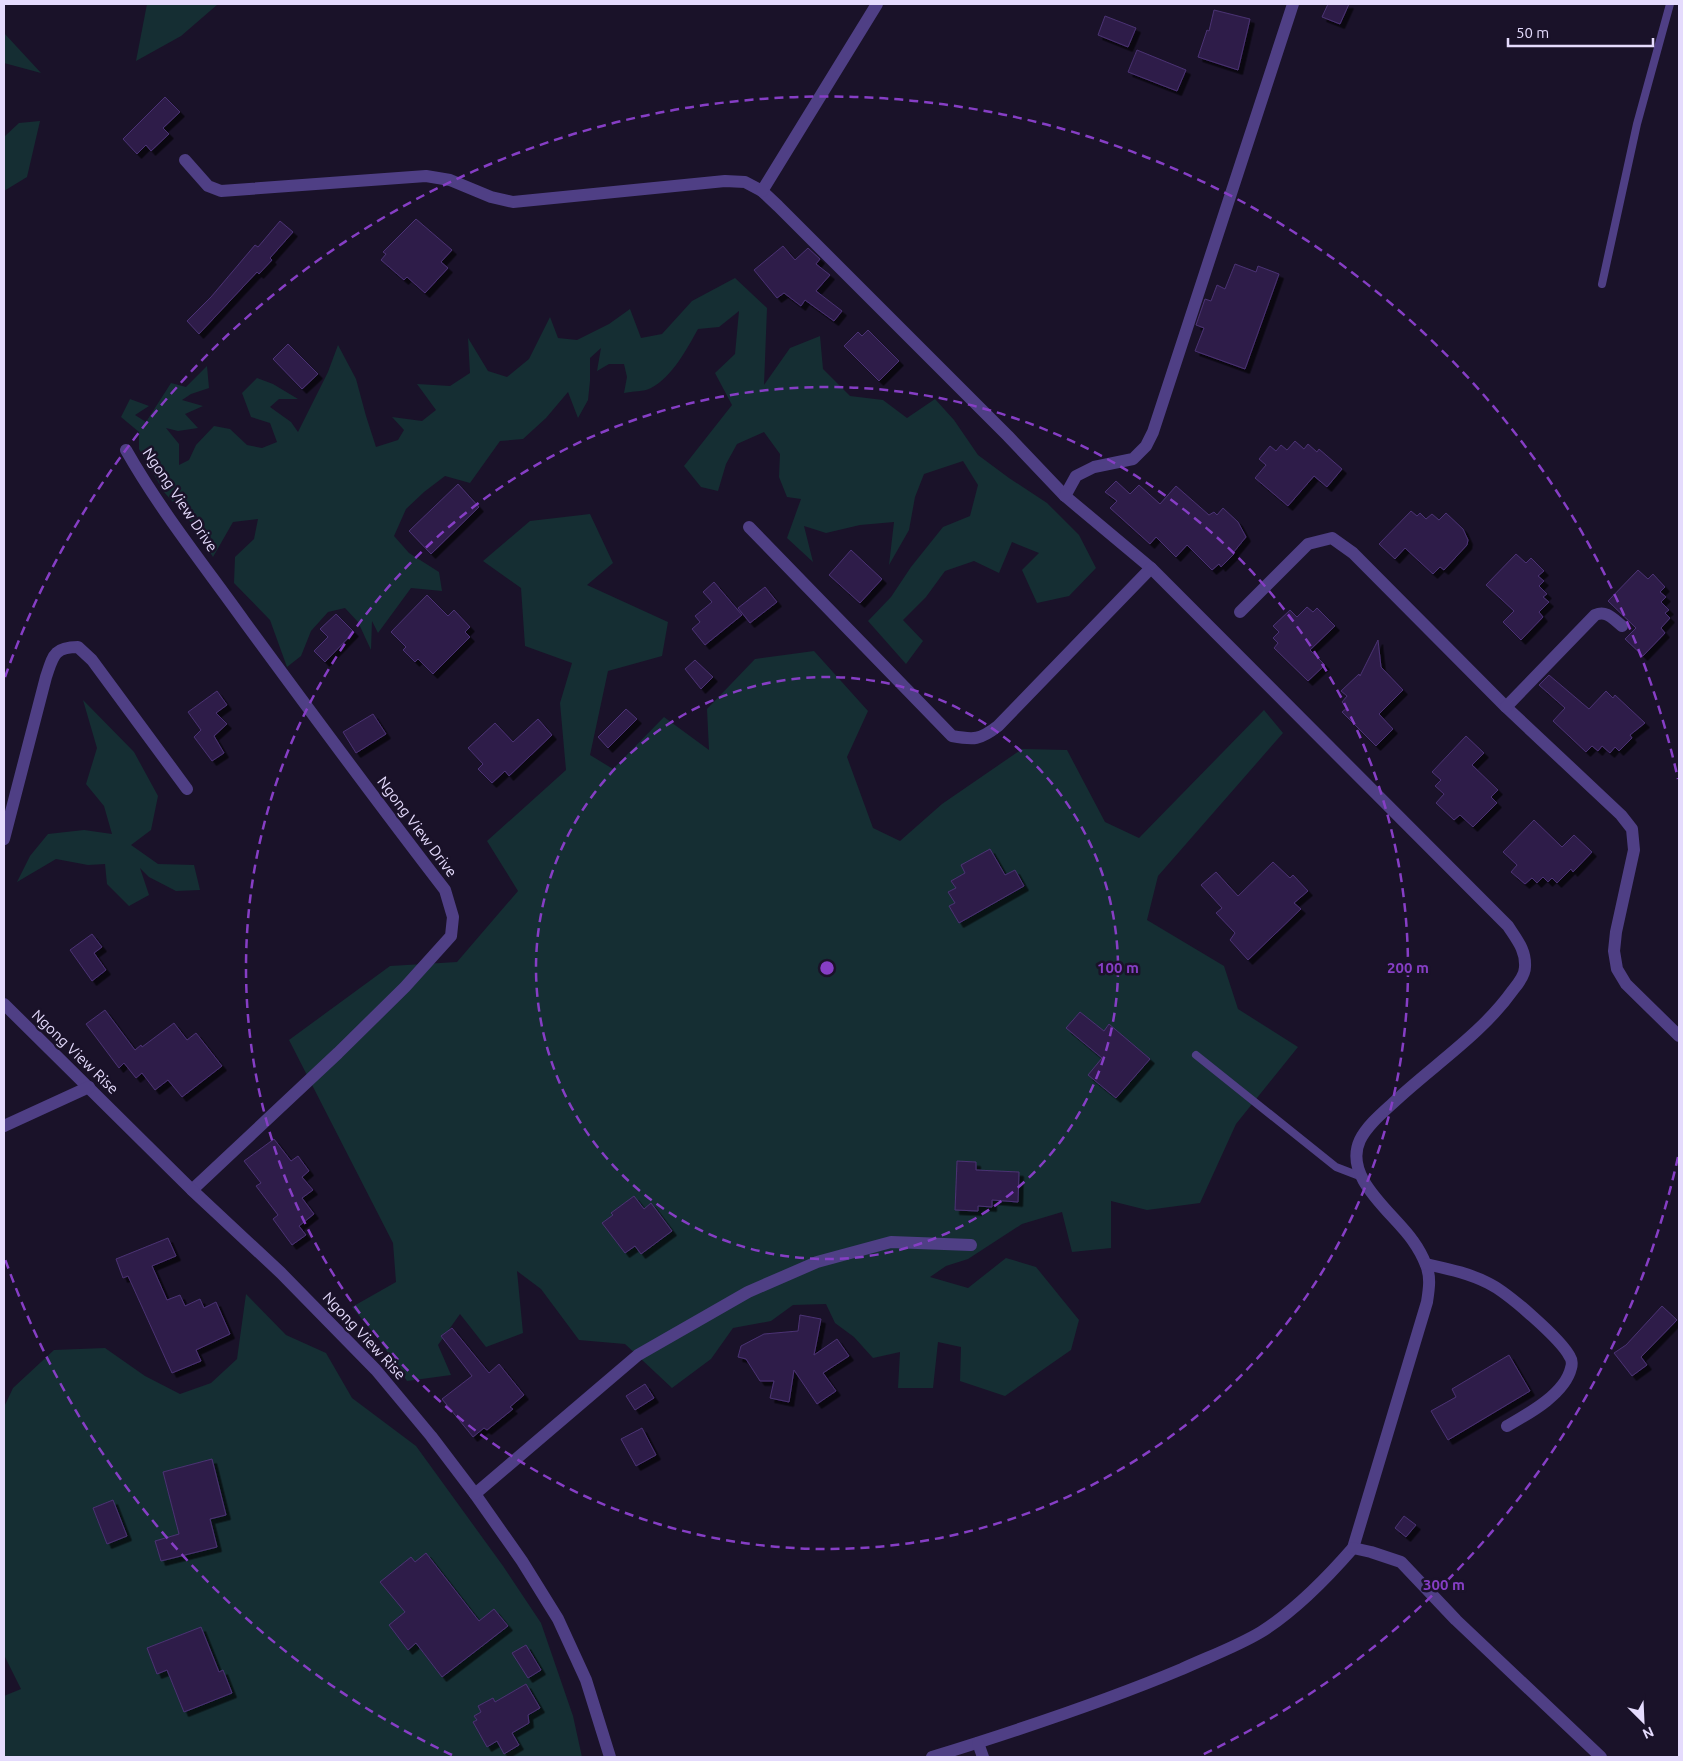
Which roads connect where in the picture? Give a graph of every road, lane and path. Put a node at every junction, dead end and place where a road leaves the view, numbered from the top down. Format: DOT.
graph roads {
  1 [pos="877,4"];
  2 [pos="1293,4"];
  3 [pos="1670,4"];
  4 [pos="185,160"];
  5 [pos="762,191"];
  6 [pos="1602,284"];
  7 [pos="126,450"];
  8 [pos="1065,496"];
  9 [pos="749,527"];
  10 [pos="1151,568"];
  11 [pos="1240,612"];
  12 [pos="1622,626"];
  13 [pos="1506,707"];
  14 [pos="187,789"];
  15 [pos="4,839"];
  16 [pos="4,1004"];
  17 [pos="1679,1036"];
  18 [pos="1196,1055"];
  19 [pos="89,1087"];
  20 [pos="4,1126"];
  21 [pos="1362,1176"];
  22 [pos="192,1190"];
  23 [pos="971,1245"];
  24 [pos="1426,1264"];
  25 [pos="1507,1426"];
  26 [pos="475,1494"];
  27 [pos="1353,1548"];
  28 [pos="978,1743"];
  29 [pos="610,1757"];
  30 [pos="932,1757"];
  31 [pos="983,1757"];
  32 [pos="1601,1757"];
  1 -- 5 [label="street"];
  2 -- 8 [label="street"];
  3 -- 6 [label="lane"];
  4 -- 5 [label="street"];
  5 -- 8 [label="street"];
  7 -- 22 [label="street, Ngong View Drive"];
  8 -- 10 [label="street"];
  9 -- 10 [label="street"];
  10 -- 21 [label="street"];
  11 -- 13 [label="street"];
  12 -- 13 [label="street"];
  13 -- 17 [label="street"];
  14 -- 15 [label="street"];
  16 -- 19 [label="street, Ngong View Rise"];
  18 -- 21 [label="lane"];
  19 -- 20 [label="street"];
  19 -- 22 [label="street, Ngong View Rise"];
  21 -- 24 [label="street"];
  22 -- 26 [label="street, Ngong View Rise"];
  23 -- 26 [label="street"];
  24 -- 25 [label="street"];
  24 -- 27 [label="street"];
  26 -- 29 [label="street, Ngong View Rise"];
  27 -- 28 [label="street"];
  27 -- 32 [label="street"];
  28 -- 30 [label="street"];
  28 -- 31 [label="street"];
}
